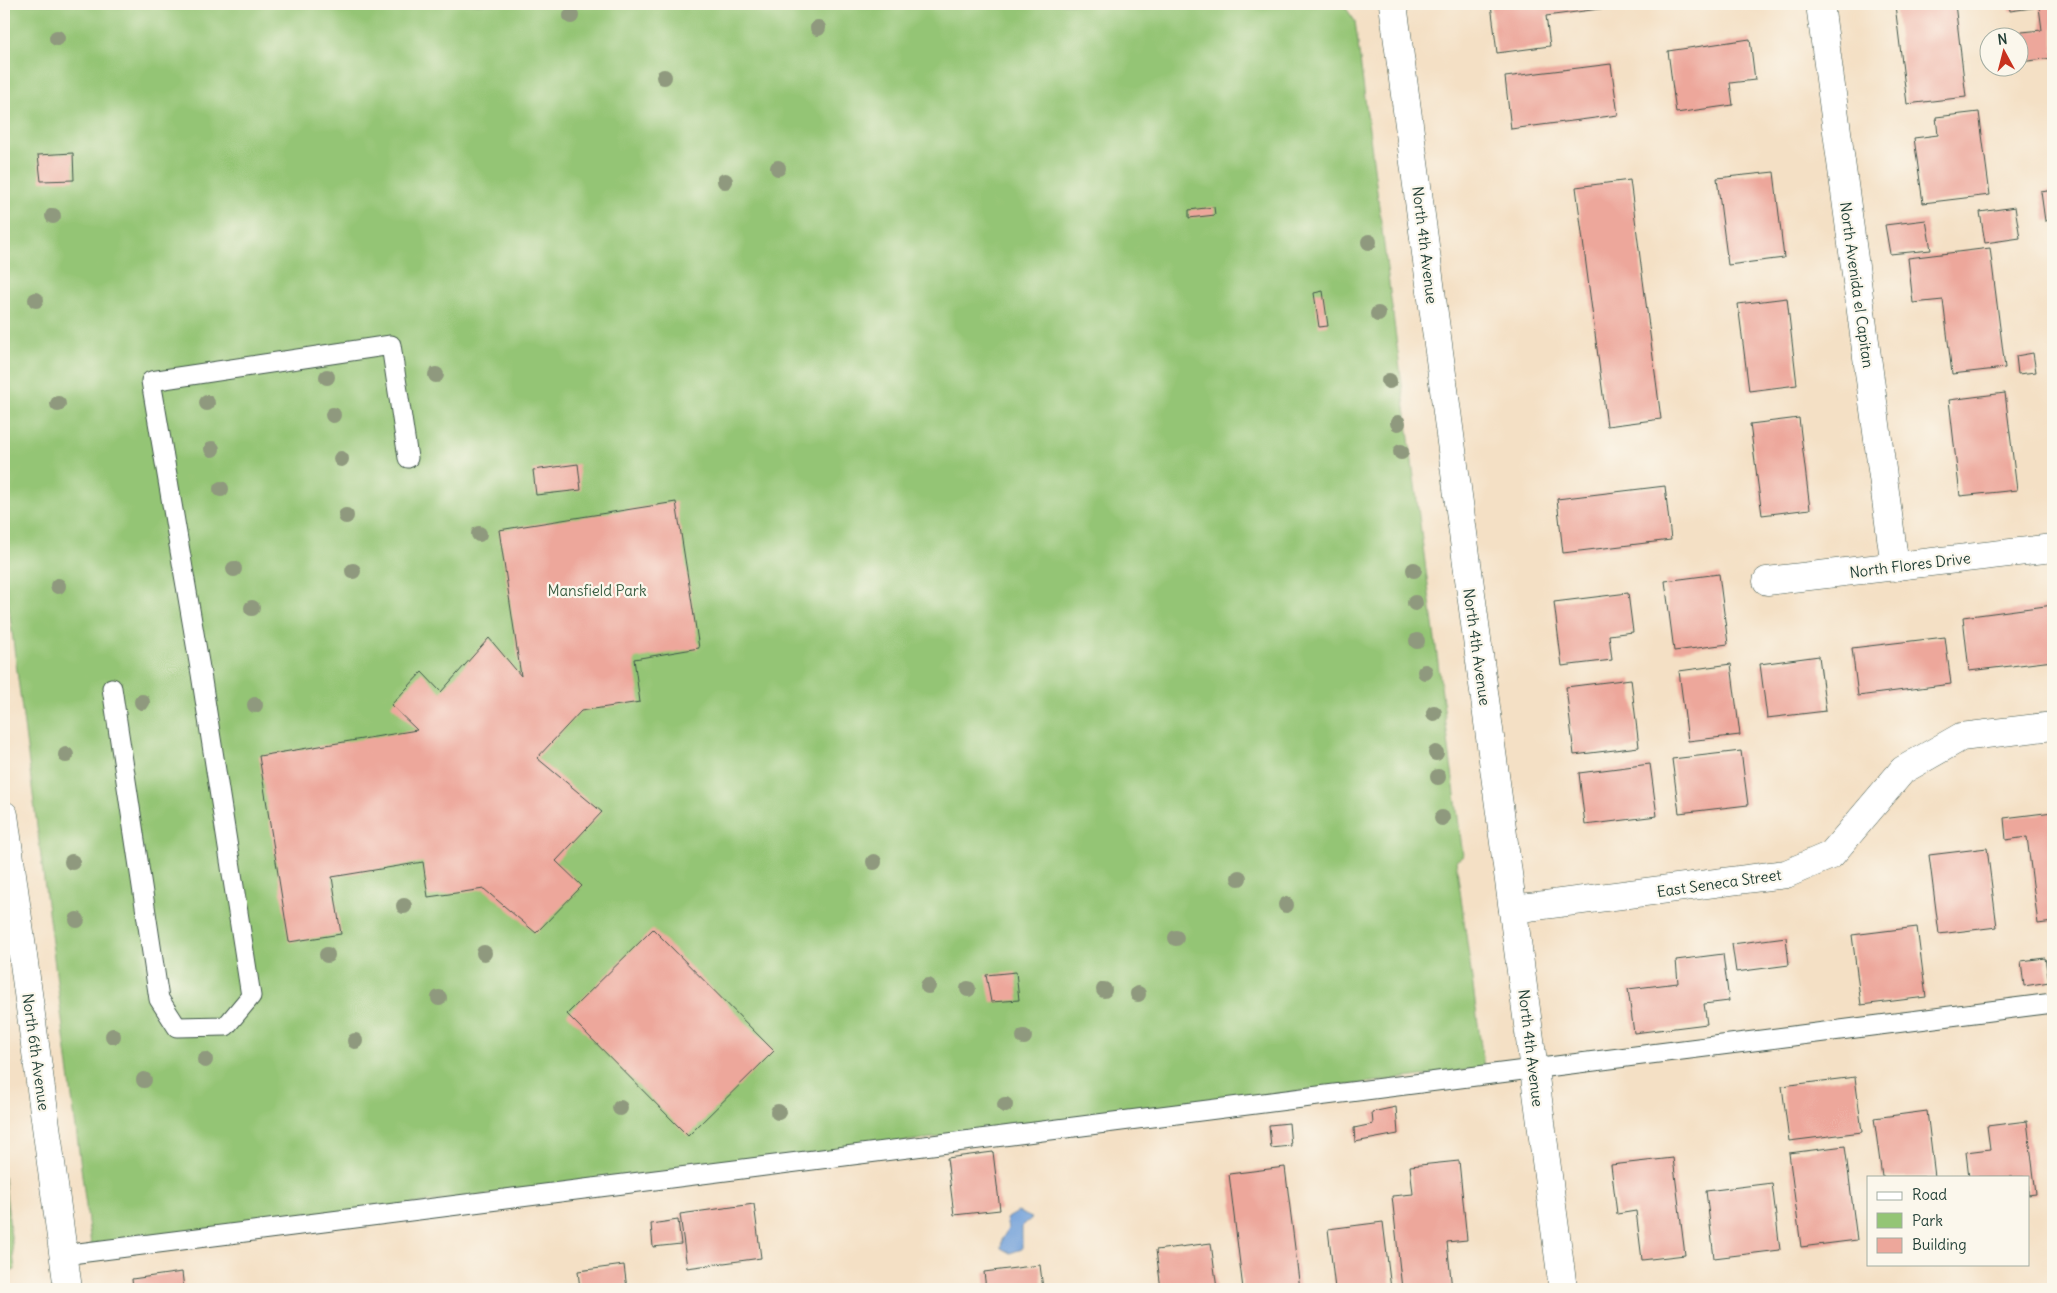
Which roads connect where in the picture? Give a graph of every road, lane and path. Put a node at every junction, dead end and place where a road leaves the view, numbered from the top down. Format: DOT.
graph roads {
  1 [pos="1393,4"];
  2 [pos="1820,4"];
  3 [pos="408,458"];
  4 [pos="2053,548"];
  5 [pos="1895,567"];
  6 [pos="1767,581"];
  7 [pos="112,688"];
  8 [pos="2053,726"];
  9 [pos="4,815"];
  10 [pos="1514,910"];
  11 [pos="2053,1002"];
  12 [pos="1534,1068"];
  13 [pos="63,1255"];
  14 [pos="68,1289"];
  15 [pos="1563,1289"];
  1 -- 10 [label="street, North 4th Avenue"];
  2 -- 5 [label="street, North Avenida el Capitan"];
  3 -- 7 [label="lane"];
  4 -- 5 [label="street, North Flores Drive"];
  5 -- 6 [label="street, North Flores Drive"];
  8 -- 10 [label="street, East Seneca Street"];
  9 -- 13 [label="street, North 6th Avenue"];
  10 -- 12 [label="street, North 4th Avenue"];
  11 -- 12 [label="lane"];
  12 -- 13 [label="lane"];
  12 -- 15 [label="street, North 4th Avenue"];
  13 -- 14 [label="street, North 6th Avenue"];
}
